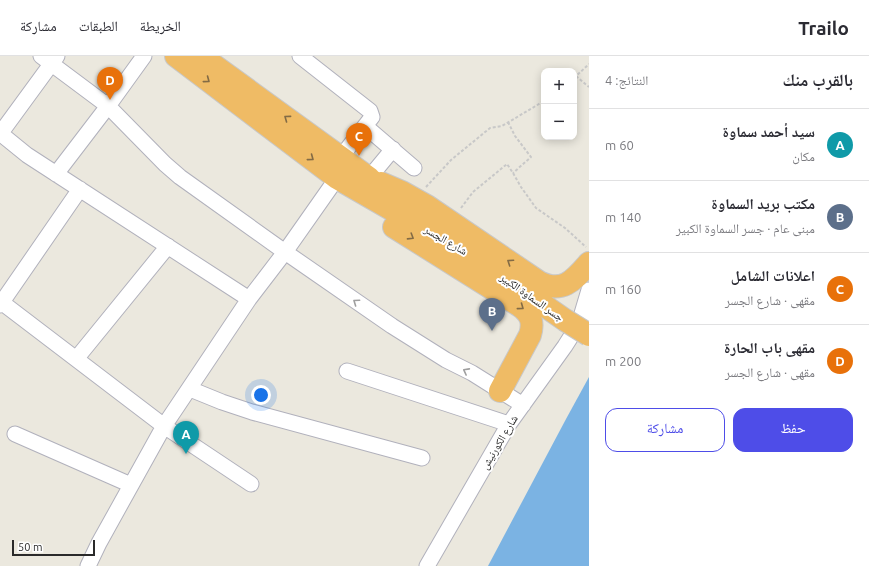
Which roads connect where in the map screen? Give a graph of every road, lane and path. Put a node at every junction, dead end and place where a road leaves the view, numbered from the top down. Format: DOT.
graph roads {
  1 [pos="144,56"];
  2 [pos="176,56"];
  3 [pos="201,56"];
  4 [pos="300,56"];
  5 [pos="50,59"];
  6 [pos="589,64"];
  7 [pos="577,75"];
  8 [pos="577,78"];
  9 [pos="589,87"];
  10 [pos="541,102"];
  11 [pos="108,106"];
  12 [pos="508,122"];
  13 [pos="365,126"];
  14 [pos="0,134"];
  15 [pos="393,149"];
  16 [pos="341,157"];
  17 [pos="414,168"];
  18 [pos="513,173"];
  19 [pos="56,174"];
  20 [pos="337,178"];
  21 [pos="369,178"];
  22 [pos="80,189"];
  23 [pos="415,199"];
  24 [pos="450,222"];
  25 [pos="168,246"];
  26 [pos="589,250"];
  27 [pos="285,252"];
  28 [pos="476,258"];
  29 [pos="589,263"];
  30 [pos="589,290"];
  31 [pos="249,299"];
  32 [pos="1,303"];
  33 [pos="589,308"];
  34 [pos="578,326"];
  35 [pos="76,359"];
  36 [pos="347,371"];
  37 [pos="190,389"];
  38 [pos="500,391"];
  39 [pos="523,405"];
  40 [pos="509,424"];
  41 [pos="164,426"];
  42 [pos="16,434"];
  43 [pos="422,458"];
  44 [pos="251,484"];
  45 [pos="131,485"];
  46 [pos="88,566"];
  47 [pos="427,566"];
  1 -- 11 [label="street"];
  2 -- 20 [label="highway, شارع الجسر, one-way"];
  16 -- 3 [label="highway, شارع الجسر, one-way"];
  4 -- 13 [label="street"];
  5 -- 11 [label="street"];
  5 -- 14 [label="street"];
  6 -- 7 [label="path"];
  8 -- 9 [label="path"];
  10 -- 12 [label="path"];
  11 -- 19 [label="street"];
  11 -- 27 [label="street"];
  12 -- 18 [label="path"];
  12 -- 23 [label="path"];
  13 -- 15 [label="street"];
  13 -- 16 [label="street"];
  14 -- 19 [label="street"];
  15 -- 17 [label="street"];
  15 -- 21 [label="street"];
  16 -- 21 [label="highway, شارع الجسر"];
  18 -- 24 [label="path"];
  18 -- 26 [label="path"];
  19 -- 22 [label="street"];
  20 -- 27 [label="street"];
  20 -- 28 [label="highway, شارع الجسر"];
  20 -- 38 [label="highway, one-way"];
  21 -- 23 [label="highway"];
  21 -- 28 [label="highway, شارع الجسر"];
  22 -- 25 [label="street"];
  22 -- 32 [label="street"];
  23 -- 24 [label="highway"];
  29 -- 24 [label="highway, one-way"];
  25 -- 31 [label="street"];
  25 -- 35 [label="street"];
  27 -- 31 [label="street"];
  38 -- 27 [label="street, one-way"];
  28 -- 34 [label="highway, جسر السماوة الكبير"];
  30 -- 34 [label="street, شارع الكورنيش"];
  31 -- 37 [label="street"];
  32 -- 35 [label="street"];
  33 -- 34 [label="street, شارع الكورنيش"];
  34 -- 39 [label="street, شارع الكورنيش"];
  35 -- 41 [label="street"];
  36 -- 40 [label="street"];
  37 -- 41 [label="street"];
  37 -- 43 [label="street"];
  38 -- 39 [label="street"];
  39 -- 40 [label="street, شارع الكورنيش"];
  40 -- 47 [label="street, شارع الكورنيش"];
  41 -- 44 [label="street"];
  41 -- 45 [label="street"];
  42 -- 45 [label="street"];
  45 -- 46 [label="street"];
}
